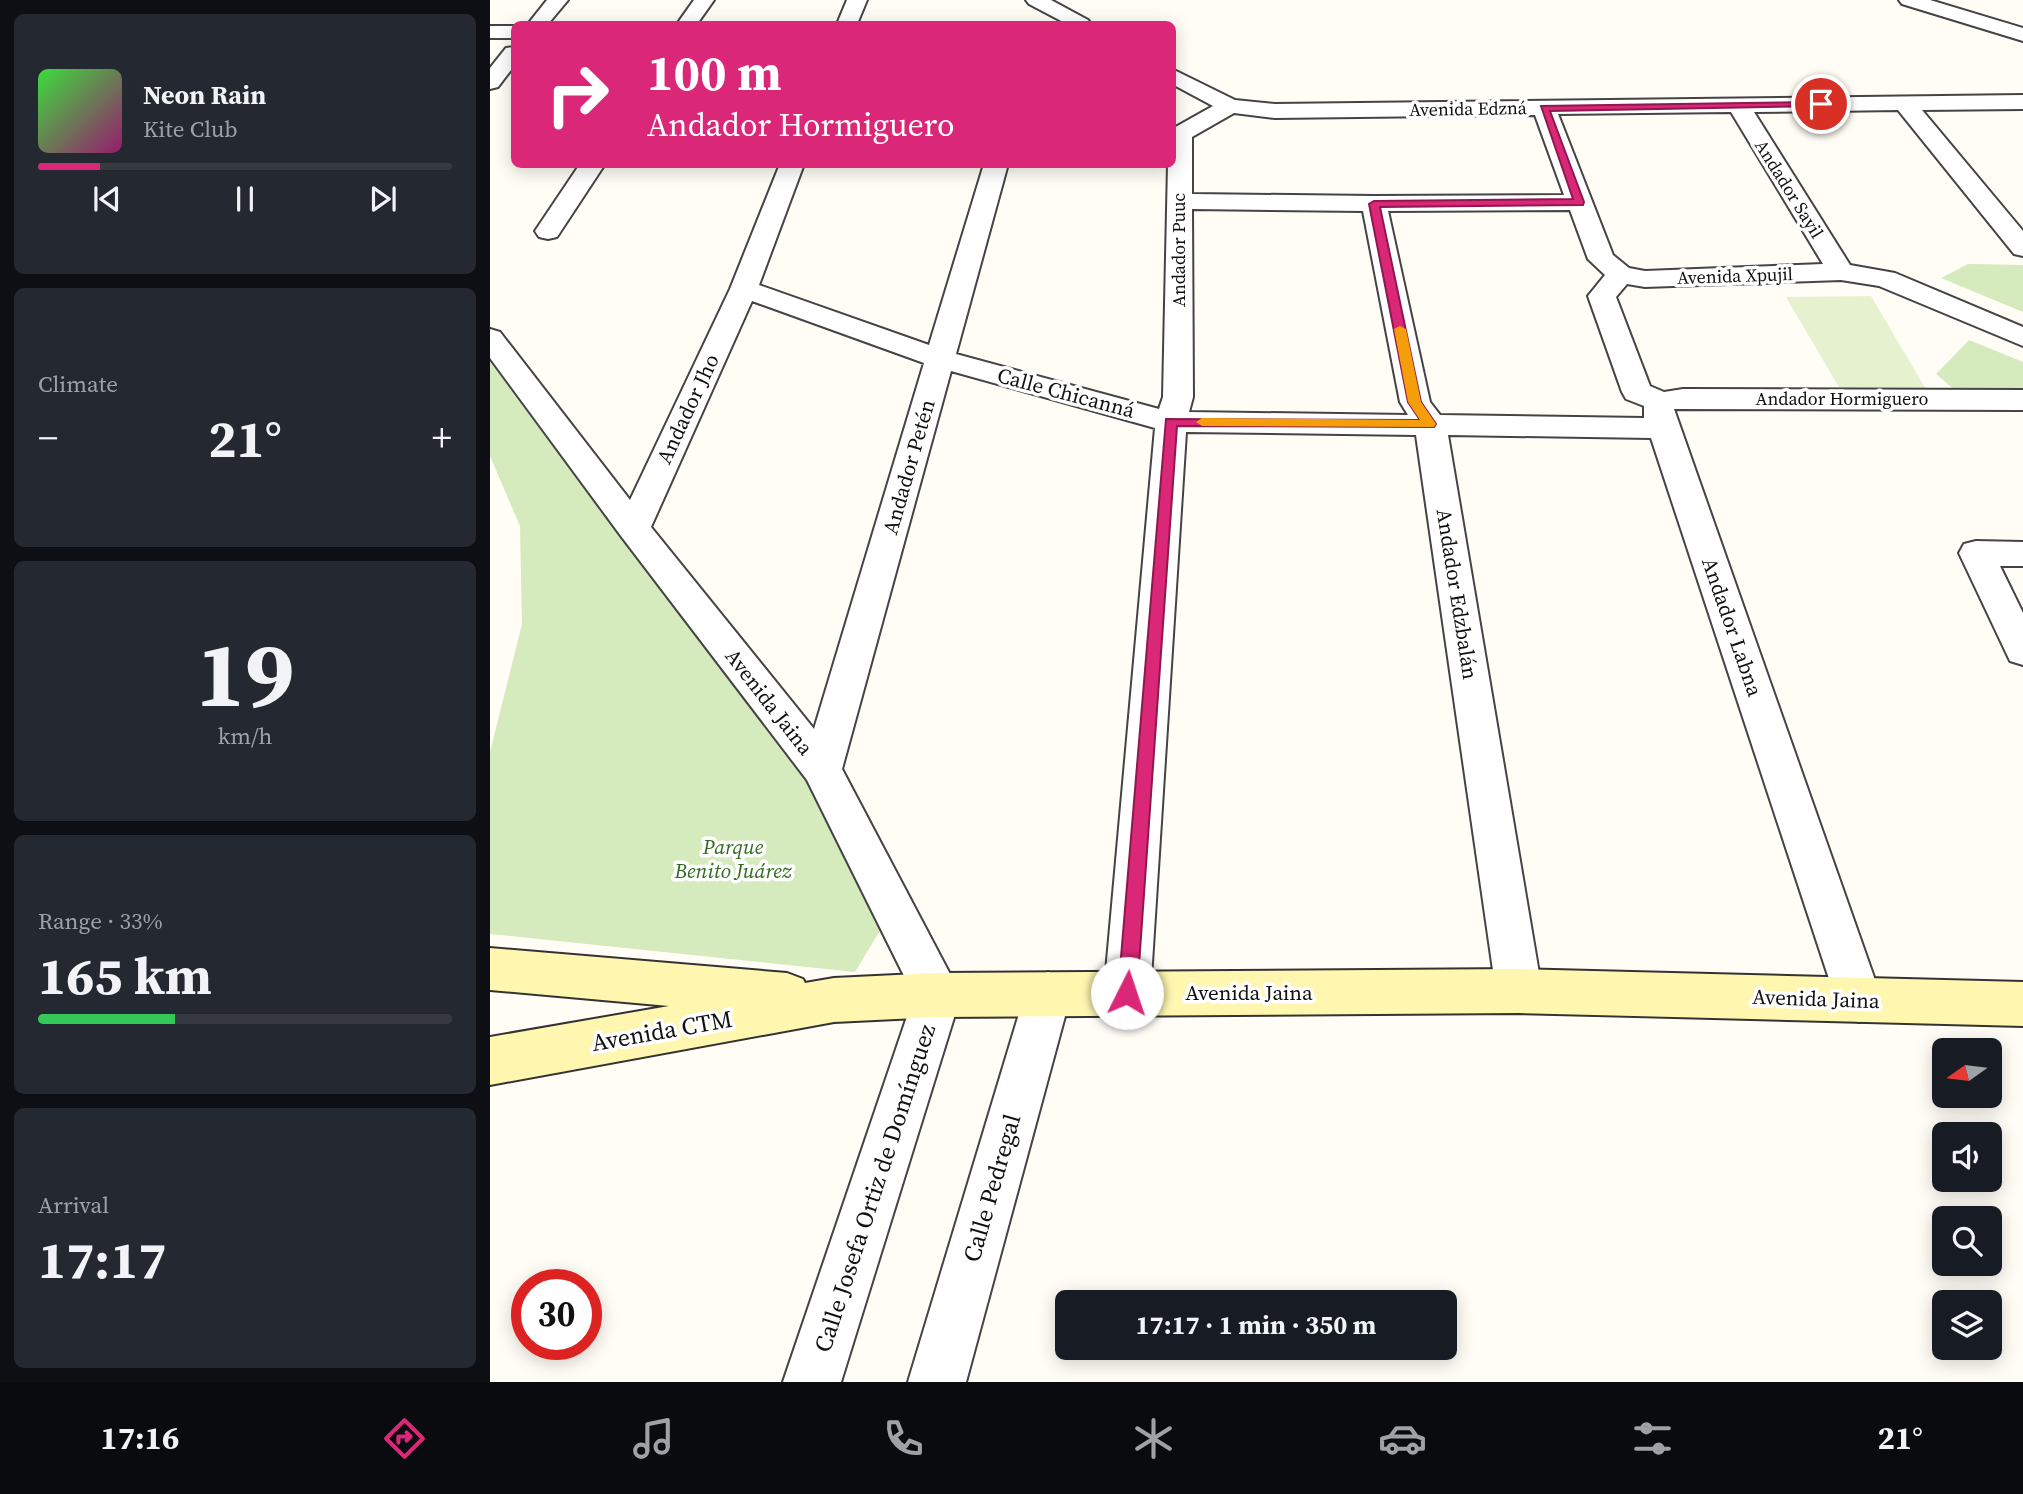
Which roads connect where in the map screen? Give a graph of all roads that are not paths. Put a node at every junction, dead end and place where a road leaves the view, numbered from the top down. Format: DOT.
graph roads {
  1 [pos="558,0"];
  2 [pos="704,0"];
  3 [pos="857,0"];
  4 [pos="1909,0"];
  5 [pos="1039,1"];
  6 [pos="540,21"];
  7 [pos="689,21"];
  8 [pos="848,21"];
  9 [pos="1036,21"];
  10 [pos="1076,21"];
  11 [pos="490,32"];
  12 [pos="511,32"];
  13 [pos="2023,35"];
  14 [pos="511,57"];
  15 [pos="1176,77"];
  16 [pos="490,82"];
  17 [pos="2023,102"];
  18 [pos="1904,103"];
  19 [pos="1738,105"];
  20 [pos="1230,106"];
  21 [pos="1544,108"];
  22 [pos="590,168"];
  23 [pos="790,168"];
  24 [pos="995,168"];
  25 [pos="1179,201"];
  26 [pos="1579,202"];
  27 [pos="1374,204"];
  28 [pos="548,231"];
  29 [pos="2023,248"];
  30 [pos="1841,272"];
  31 [pos="1620,274"];
  32 [pos="744,289"];
  33 [pos="2023,337"];
  34 [pos="490,338"];
  35 [pos="941,359"];
  36 [pos="2023,400"];
  37 [pos="1662,415"];
  38 [pos="1171,422"];
  39 [pos="1430,424"];
  40 [pos="633,528"];
  41 [pos="2023,554"];
  42 [pos="2023,651"];
  43 [pos="822,769"];
  44 [pos="490,969"];
  45 [pos="1519,991"];
  46 [pos="1127,993"];
  47 [pos="1048,994"];
  48 [pos="938,995"];
  49 [pos="835,1000"];
  50 [pos="1859,1000"];
  51 [pos="2023,1004"];
  52 [pos="490,1061"];
  53 [pos="812,1382"];
  54 [pos="937,1382"];
  1 -- 6 [label="street"];
  2 -- 7 [label="street"];
  3 -- 8 [label="street"];
  4 -- 13 [label="street"];
  5 -- 9 [label="street"];
  5 -- 10 [label="street"];
  11 -- 12 [label="street"];
  14 -- 16 [label="street"];
  15 -- 20 [label="street, Avenida Edzná"];
  17 -- 18 [label="street, Avenida Edzná"];
  18 -- 19 [label="street, Avenida Edzná"];
  18 -- 29 [label="street"];
  19 -- 21 [label="street, Avenida Edzná"];
  19 -- 30 [label="street, Andador Sayil"];
  20 -- 21 [label="street, Avenida Edzná"];
  20 -- 25 [label="street, Andador Puuc"];
  21 -- 26 [label="street"];
  22 -- 28 [label="street"];
  23 -- 32 [label="street"];
  24 -- 35 [label="street, Andador Petén"];
  25 -- 27 [label="street"];
  25 -- 38 [label="street, Andador Puuc"];
  26 -- 27 [label="street"];
  26 -- 31 [label="street"];
  27 -- 39 [label="street, Andador Edzbalán"];
  30 -- 31 [label="street, Avenida Xpujil"];
  30 -- 33 [label="street, Avenida Xpujil"];
  31 -- 37 [label="street"];
  32 -- 35 [label="street, Calle Chicanná"];
  32 -- 40 [label="street, Andador Jho"];
  34 -- 40 [label="street, Avenida Jaina"];
  35 -- 38 [label="street, Calle Chicanná"];
  35 -- 43 [label="street, Andador Petén"];
  36 -- 37 [label="street, Andador Hormiguero"];
  37 -- 39 [label="street, Andador Hormiguero"];
  37 -- 50 [label="street, Andador Labna"];
  38 -- 39 [label="street, Andador Hormiguero"];
  38 -- 46 [label="street"];
  39 -- 45 [label="street, Andador Edzbalán"];
  40 -- 43 [label="street, Avenida Jaina"];
  41 -- 42 [label="street"];
  43 -- 48 [label="street, Avenida Jaina"];
  44 -- 49 [label="main road, Avenida CTM"];
  45 -- 46 [label="main road, Avenida Jaina"];
  45 -- 50 [label="main road, Avenida Jaina"];
  46 -- 47 [label="main road, Avenida Jaina"];
  47 -- 48 [label="main road, Avenida Jaina"];
  47 -- 54 [label="street, Calle Pedregal"];
  48 -- 49 [label="main road, Avenida CTM"];
  48 -- 53 [label="street, Calle Josefa Ortiz de Domínguez"];
  49 -- 52 [label="main road, Avenida CTM"];
  50 -- 51 [label="main road, Avenida Jaina"];
}
